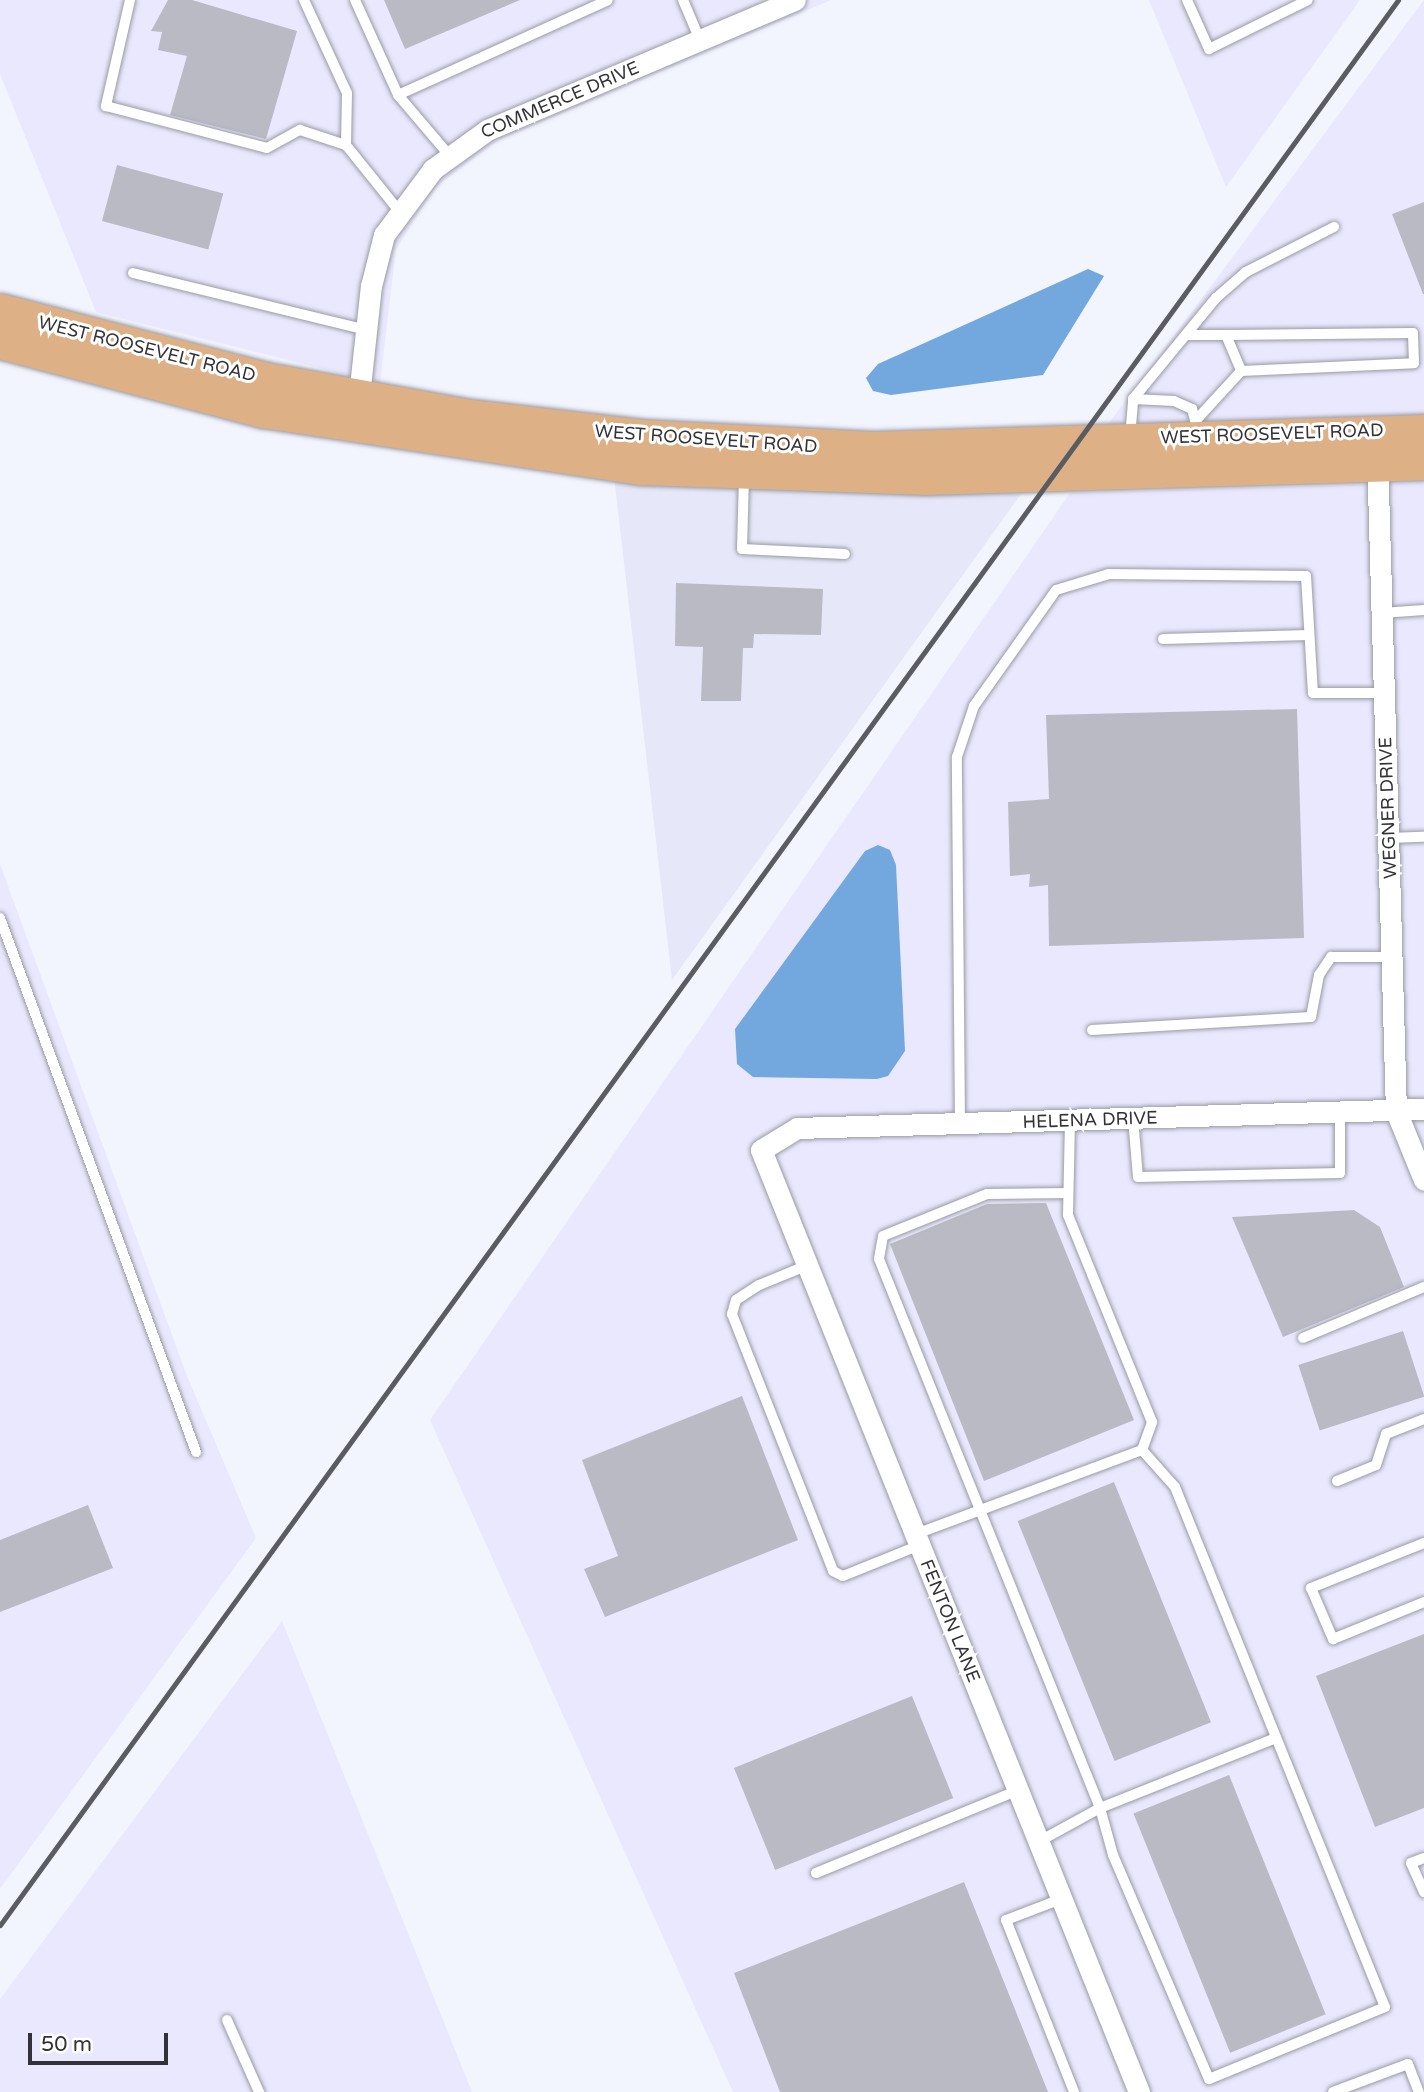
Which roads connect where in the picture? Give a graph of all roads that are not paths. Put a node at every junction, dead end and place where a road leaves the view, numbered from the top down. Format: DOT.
graph roads {
  1 [pos="130,0"];
  2 [pos="304,0"];
  3 [pos="355,0"];
  4 [pos="608,0"];
  5 [pos="683,0"];
  6 [pos="795,0"];
  7 [pos="1186,0"];
  8 [pos="1308,0"];
  9 [pos="700,40"];
  10 [pos="398,95"];
  11 [pos="346,145"];
  12 [pos="449,155"];
  13 [pos="399,211"];
  14 [pos="1334,227"];
  15 [pos="133,273"];
  16 [pos="0,310"];
  17 [pos="366,330"];
  18 [pos="1186,335"];
  19 [pos="1226,335"];
  20 [pos="0,342"];
  21 [pos="1241,370"];
  22 [pos="1133,399"];
  23 [pos="357,412"];
  24 [pos="1198,426"];
  25 [pos="1424,431"];
  26 [pos="1129,439"];
  27 [pos="1377,446"];
  28 [pos="1424,463"];
  29 [pos="744,475"];
  30 [pos="845,554"];
  31 [pos="1424,610"];
  32 [pos="1382,612"];
  33 [pos="1309,635"];
  34 [pos="1163,639"];
  35 [pos="1384,693"];
  36 [pos="1424,836"];
  37 [pos="1388,838"];
  38 [pos="0,918"];
  39 [pos="1392,957"];
  40 [pos="1092,1030"];
  41 [pos="1424,1110"];
  42 [pos="1396,1111"];
  43 [pos="1340,1112"];
  44 [pos="1133,1118"];
  45 [pos="1070,1120"];
  46 [pos="960,1124"];
  47 [pos="761,1150"];
  48 [pos="1424,1180"];
  49 [pos="1069,1193"];
  50 [pos="808,1265"];
  51 [pos="1424,1287"];
  52 [pos="1303,1338"];
  53 [pos="1424,1419"];
  54 [pos="1142,1450"];
  55 [pos="196,1452"];
  56 [pos="1337,1481"];
  57 [pos="980,1511"];
  58 [pos="918,1540"];
  59 [pos="1424,1543"];
  60 [pos="1424,1601"];
  61 [pos="1276,1738"];
  62 [pos="1018,1790"];
  63 [pos="1100,1808"];
  64 [pos="1038,1842"];
  65 [pos="1424,1858"];
  66 [pos="816,1873"];
  67 [pos="1424,1892"];
  68 [pos="1062,1899"];
  69 [pos="228,2020"];
  70 [pos="259,2092"];
  71 [pos="1073,2092"];
  72 [pos="1139,2092"];
  73 [pos="1333,2092"];
  74 [pos="1419,2092"];
  1 -- 11 [label="lane"];
  2 -- 11 [label="lane"];
  3 -- 10 [label="lane"];
  4 -- 10 [label="lane"];
  5 -- 9 [label="lane"];
  6 -- 9 [label="street, COMMERCE DRIVE"];
  7 -- 8 [label="lane"];
  9 -- 12 [label="street, COMMERCE DRIVE"];
  10 -- 12 [label="lane"];
  11 -- 13 [label="lane"];
  12 -- 13 [label="street, COMMERCE DRIVE"];
  13 -- 17 [label="street, COMMERCE DRIVE"];
  14 -- 18 [label="lane"];
  15 -- 17 [label="lane"];
  16 -- 23 [label="main road, WEST ROOSEVELT ROAD"];
  17 -- 23 [label="street, COMMERCE DRIVE"];
  18 -- 19 [label="lane"];
  18 -- 22 [label="lane"];
  19 -- 21 [label="lane"];
  19 -- 21 [label="lane"];
  20 -- 23 [label="main road, WEST ROOSEVELT ROAD"];
  21 -- 24 [label="lane"];
  22 -- 24 [label="lane"];
  22 -- 26 [label="lane"];
  23 -- 26 [label="main road, WEST ROOSEVELT ROAD"];
  23 -- 29 [label="main road, WEST ROOSEVELT ROAD"];
  24 -- 26 [label="main road, WEST ROOSEVELT ROAD"];
  24 -- 27 [label="main road, WEST ROOSEVELT ROAD"];
  25 -- 27 [label="main road, WEST ROOSEVELT ROAD"];
  27 -- 28 [label="main road, WEST ROOSEVELT ROAD"];
  27 -- 29 [label="main road, WEST ROOSEVELT ROAD"];
  27 -- 32 [label="street, WEGNER DRIVE"];
  29 -- 30 [label="lane"];
  31 -- 32 [label="lane"];
  32 -- 35 [label="street, WEGNER DRIVE"];
  33 -- 34 [label="lane"];
  33 -- 35 [label="lane"];
  33 -- 46 [label="lane"];
  35 -- 37 [label="street, WEGNER DRIVE"];
  36 -- 37 [label="lane"];
  37 -- 39 [label="street, WEGNER DRIVE"];
  38 -- 55 [label="lane"];
  39 -- 40 [label="lane"];
  39 -- 42 [label="street, WEGNER DRIVE"];
  41 -- 42 [label="street, HELENA DRIVE"];
  42 -- 43 [label="street, HELENA DRIVE"];
  42 -- 48 [label="street, WEGNER DRIVE"];
  43 -- 44 [label="street, HELENA DRIVE"];
  43 -- 44 [label="lane"];
  44 -- 45 [label="street, HELENA DRIVE"];
  45 -- 46 [label="street, HELENA DRIVE"];
  45 -- 49 [label="lane"];
  46 -- 47 [label="street, HELENA DRIVE"];
  47 -- 50 [label="street, FENTON LANE"];
  49 -- 54 [label="lane"];
  49 -- 57 [label="lane"];
  50 -- 58 [label="street, FENTON LANE"];
  50 -- 58 [label="lane"];
  51 -- 52 [label="lane"];
  53 -- 56 [label="lane"];
  54 -- 57 [label="lane"];
  54 -- 61 [label="lane"];
  57 -- 58 [label="lane"];
  57 -- 63 [label="lane"];
  58 -- 62 [label="street, FENTON LANE"];
  59 -- 60 [label="lane"];
  61 -- 63 [label="lane"];
  61 -- 63 [label="lane"];
  62 -- 64 [label="street, FENTON LANE"];
  62 -- 66 [label="lane"];
  63 -- 64 [label="lane"];
  64 -- 68 [label="street, FENTON LANE"];
  65 -- 67 [label="lane"];
  68 -- 71 [label="lane"];
  68 -- 72 [label="street, FENTON LANE"];
  69 -- 70 [label="lane"];
  73 -- 74 [label="lane"];
}
